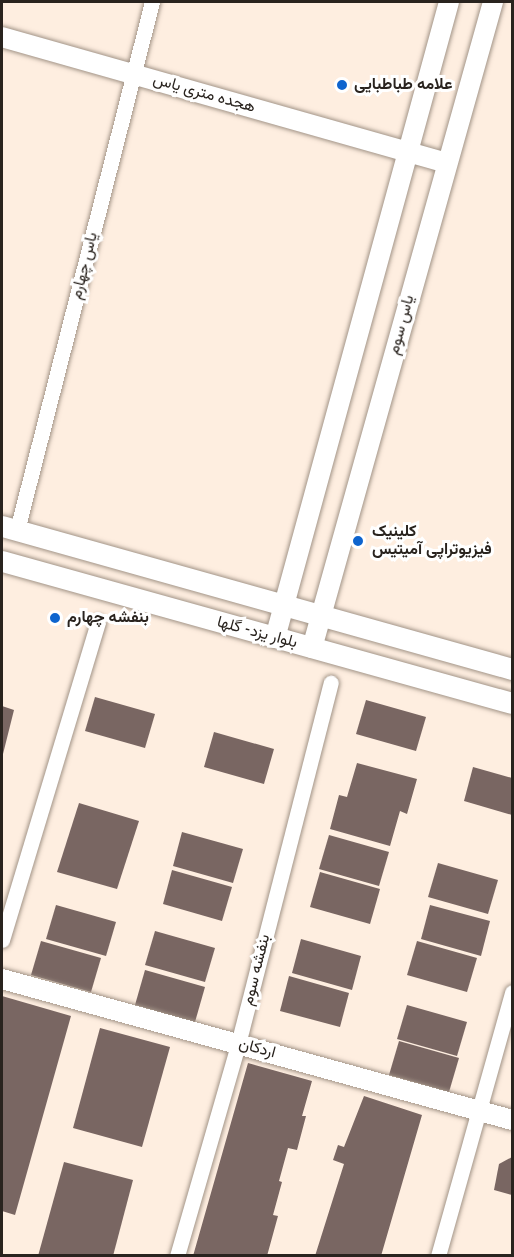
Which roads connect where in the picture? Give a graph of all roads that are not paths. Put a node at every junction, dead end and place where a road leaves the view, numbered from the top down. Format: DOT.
graph roads {
  1 [pos="153,2"];
  2 [pos="449,2"];
  3 [pos="492,2"];
  4 [pos="2,37"];
  5 [pos="134,75"];
  6 [pos="407,152"];
  7 [pos="447,163"];
  8 [pos="9,528"];
  9 [pos="2,561"];
  10 [pos="286,604"];
  11 [pos="323,615"];
  12 [pos="98,622"];
  13 [pos="275,638"];
  14 [pos="312,648"];
  15 [pos="513,669"];
  16 [pos="331,683"];
  17 [pos="513,703"];
  18 [pos="2,940"];
  19 [pos="2,979"];
  20 [pos="513,992"];
  21 [pos="238,1044"];
  22 [pos="479,1110"];
  23 [pos="513,1119"];
  24 [pos="177,1256"];
  25 [pos="438,1256"];
  1 -- 5 [label="street, یاس چهارم"];
  2 -- 6 [label="street"];
  3 -- 7 [label="street, یاس سوم"];
  4 -- 5 [label="street, هجده متری یاس"];
  5 -- 6 [label="street, هجده متری یاس"];
  5 -- 8 [label="street, یاس چهارم"];
  6 -- 7 [label="street, هجده متری یاس"];
  6 -- 10 [label="street"];
  7 -- 11 [label="street, یاس سوم"];
  8 -- 10 [label="main road"];
  9 -- 13 [label="main road, بلوار یزد- گلها"];
  10 -- 11 [label="main road"];
  10 -- 13 [label="street"];
  11 -- 14 [label="street, یاس سوم"];
  11 -- 15 [label="main road"];
  12 -- 18 [label="street"];
  13 -- 14 [label="main road, بلوار یزد- گلها"];
  14 -- 17 [label="main road, بلوار یزد- گلها"];
  16 -- 21 [label="street, بنفشه سوم"];
  19 -- 21 [label="street, اردکان"];
  20 -- 22 [label="street"];
  21 -- 22 [label="street, اردکان"];
  21 -- 24 [label="street, بنفشه سوم"];
  22 -- 23 [label="street, اردکان"];
  22 -- 25 [label="street"];
}
